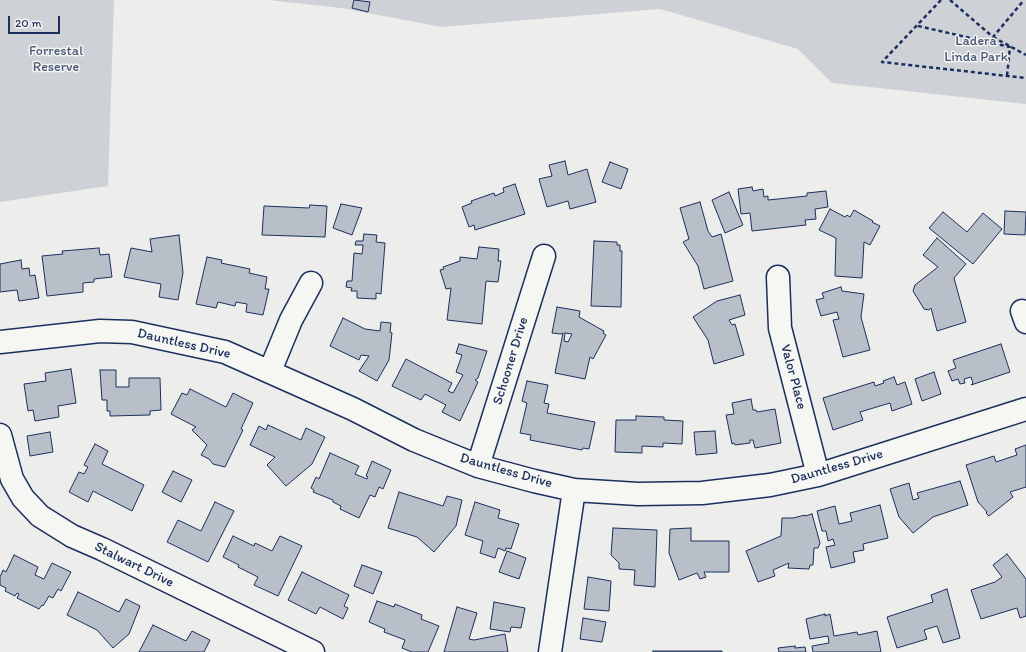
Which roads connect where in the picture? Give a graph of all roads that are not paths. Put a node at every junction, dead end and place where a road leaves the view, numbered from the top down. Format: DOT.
graph roads {
  1 [pos="544,256"];
  2 [pos="778,277"];
  3 [pos="311,283"];
  4 [pos="0,342"];
  5 [pos="270,371"];
  6 [pos="1026,409"];
  7 [pos="0,435"];
  8 [pos="478,466"];
  9 [pos="818,475"];
  10 [pos="574,490"];
  11 [pos="313,652"];
  12 [pos="550,652"];
  1 -- 8 [label="street, Schooner Drive"];
  2 -- 9 [label="street, Valor Place"];
  3 -- 5 [label="street"];
  4 -- 5 [label="street, Dauntless Drive"];
  5 -- 8 [label="street, Dauntless Drive"];
  6 -- 9 [label="street, Dauntless Drive"];
  7 -- 11 [label="street, Stalwart Drive"];
  8 -- 10 [label="street, Dauntless Drive"];
  9 -- 10 [label="street, Dauntless Drive"];
  10 -- 12 [label="street"];
}
